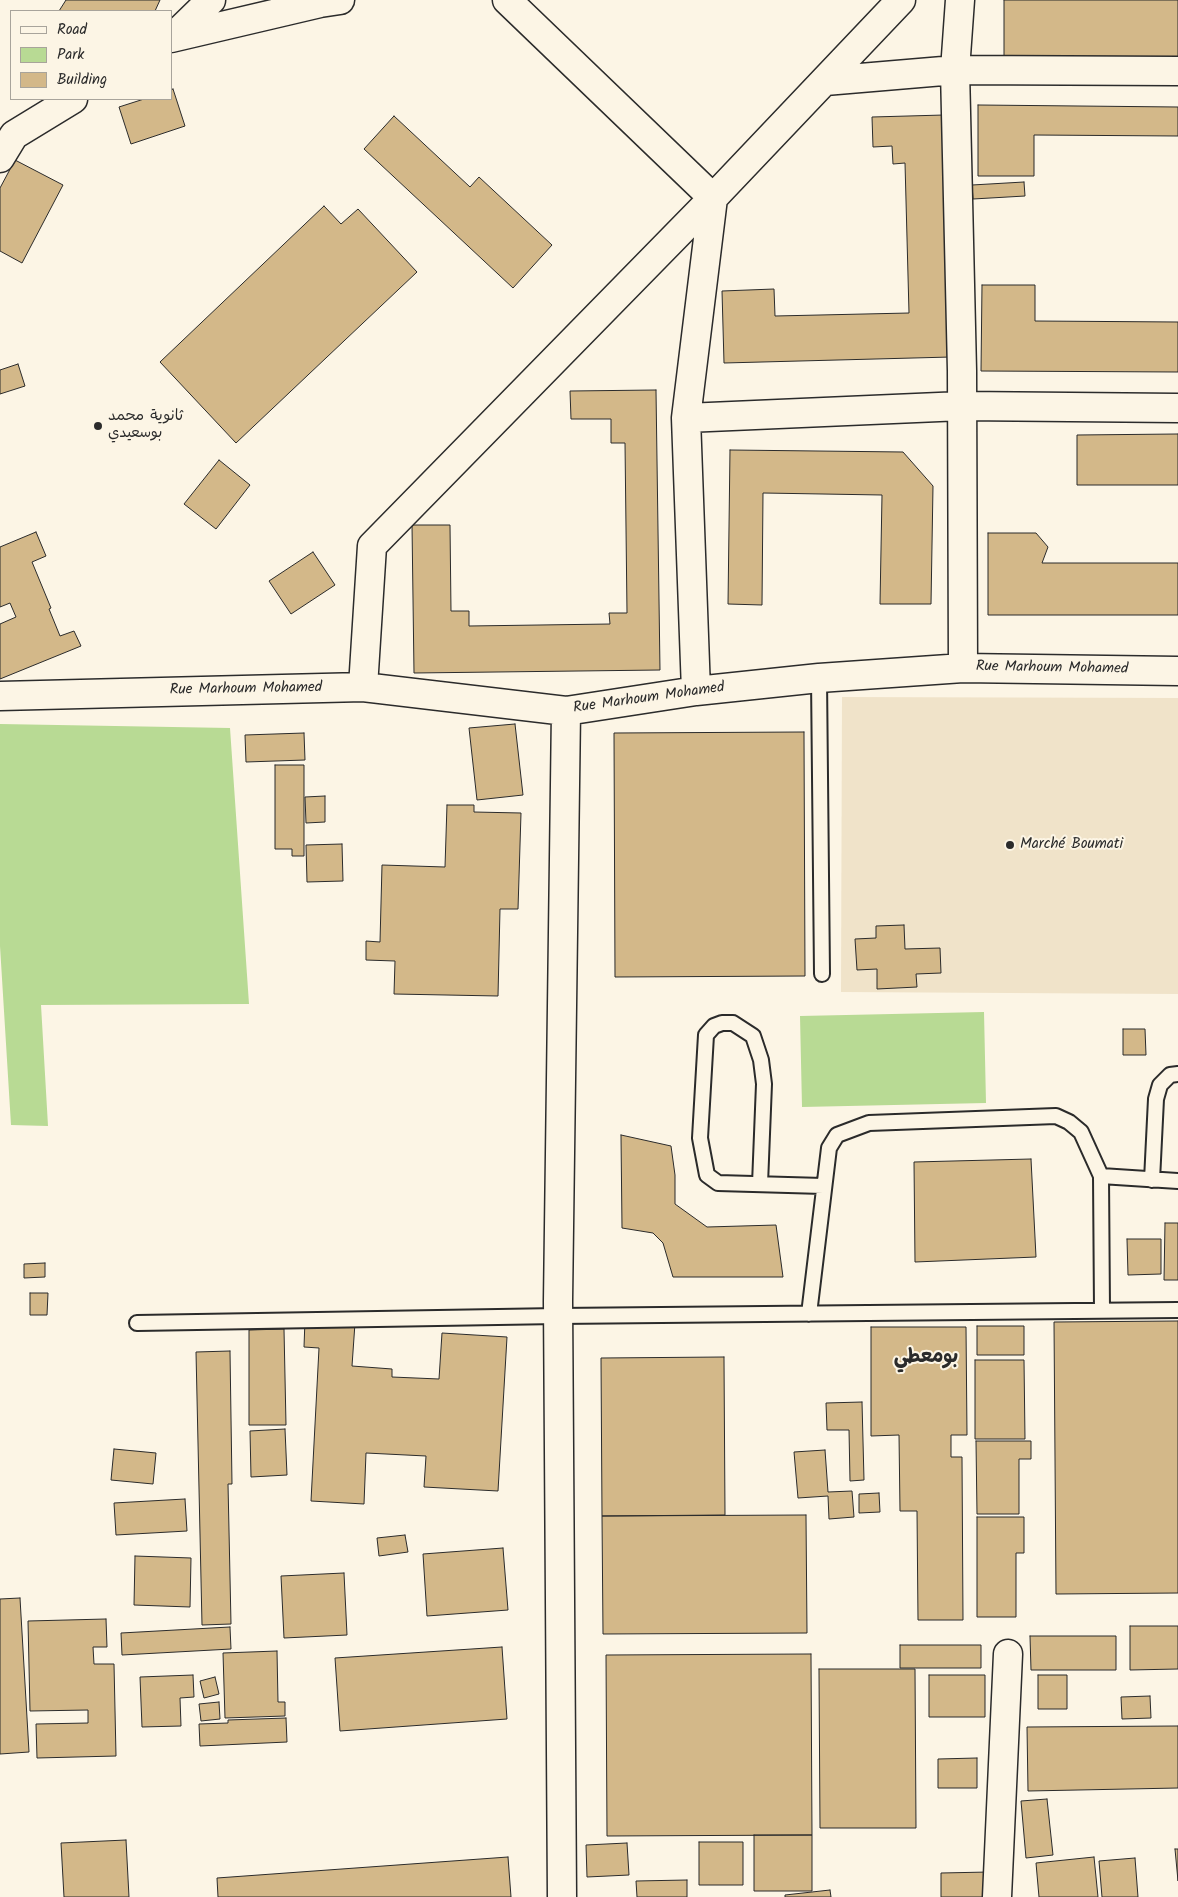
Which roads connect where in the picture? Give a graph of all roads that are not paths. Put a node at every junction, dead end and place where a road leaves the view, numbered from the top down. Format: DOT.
graph roads {
  1 [pos="211,0"];
  2 [pos="340,0"];
  3 [pos="507,0"];
  4 [pos="901,0"];
  5 [pos="960,0"];
  6 [pos="172,37"];
  7 [pos="172,38"];
  8 [pos="955,70"];
  9 [pos="1178,71"];
  10 [pos="825,81"];
  11 [pos="71,100"];
  12 [pos="0,158"];
  13 [pos="713,198"];
  14 [pos="962,406"];
  15 [pos="1178,408"];
  16 [pos="686,418"];
  17 [pos="963,668"];
  18 [pos="1178,671"];
  19 [pos="820,678"];
  20 [pos="363,687"];
  21 [pos="696,691"];
  22 [pos="0,696"];
  23 [pos="566,710"];
  24 [pos="822,974"];
  25 [pos="1178,1074"];
  26 [pos="1101,1176"];
  27 [pos="1152,1180"];
  28 [pos="1178,1181"];
  29 [pos="760,1184"];
  30 [pos="823,1186"];
  31 [pos="1102,1310"];
  32 [pos="1178,1310"];
  33 [pos="809,1314"];
  34 [pos="558,1316"];
  35 [pos="137,1322"];
  36 [pos="1008,1654"];
  37 [pos="562,1897"];
  38 [pos="997,1897"];
  1 -- 6 [label="street"];
  2 -- 7 [label="street"];
  3 -- 13 [label="street"];
  4 -- 10 [label="street"];
  5 -- 8 [label="street"];
  8 -- 9 [label="street"];
  8 -- 10 [label="street"];
  8 -- 14 [label="street"];
  10 -- 13 [label="street"];
  11 -- 12 [label="street"];
  13 -- 16 [label="street"];
  13 -- 20 [label="street"];
  14 -- 15 [label="street"];
  14 -- 16 [label="street"];
  14 -- 17 [label="street"];
  16 -- 21 [label="street"];
  17 -- 18 [label="street, Rue Marhoum Mohamed"];
  17 -- 19 [label="street, Rue Marhoum Mohamed"];
  19 -- 21 [label="street, Rue Marhoum Mohamed"];
  19 -- 24 [label="lane"];
  20 -- 22 [label="street, Rue Marhoum Mohamed"];
  20 -- 23 [label="street, Rue Marhoum Mohamed"];
  21 -- 23 [label="street, Rue Marhoum Mohamed"];
  23 -- 34 [label="street"];
  25 -- 27 [label="lane"];
  26 -- 27 [label="lane"];
  26 -- 30 [label="lane"];
  26 -- 31 [label="lane"];
  27 -- 28 [label="lane"];
  29 -- 29 [label="lane"];
  29 -- 30 [label="lane"];
  30 -- 33 [label="lane"];
  31 -- 32 [label="lane"];
  31 -- 33 [label="lane"];
  33 -- 34 [label="lane"];
  34 -- 35 [label="lane"];
  34 -- 37 [label="street"];
  36 -- 38 [label="street"];
}
